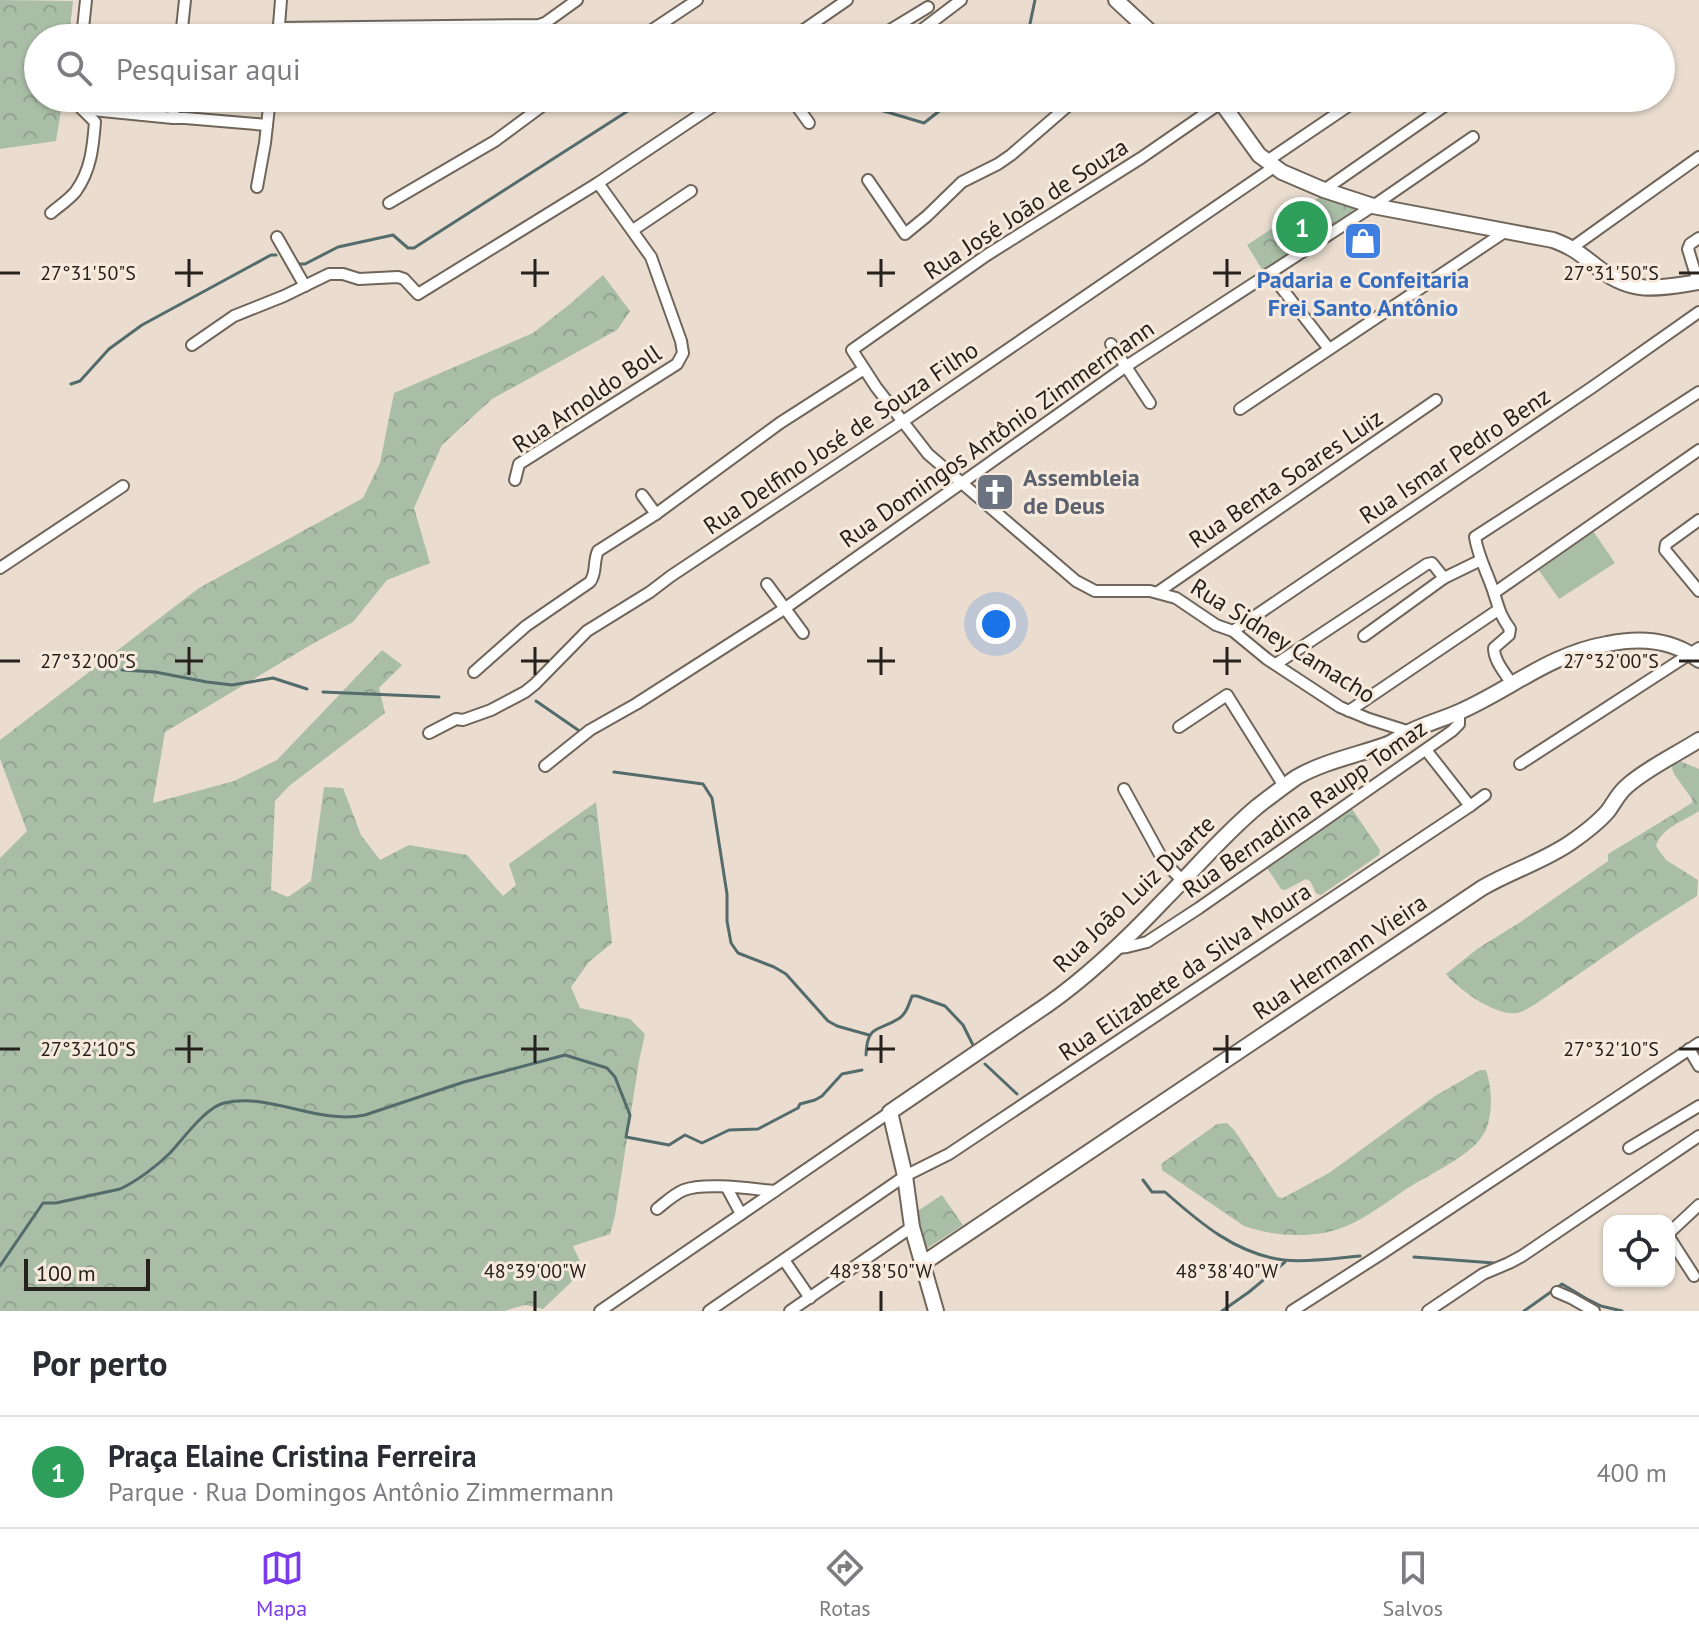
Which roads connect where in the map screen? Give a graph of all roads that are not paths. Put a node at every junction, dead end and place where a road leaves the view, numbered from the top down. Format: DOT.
graph roads {
  1 [pos="86,0"];
  2 [pos="185,0"];
  3 [pos="281,0"];
  4 [pos="577,0"];
  5 [pos="697,0"];
  6 [pos="847,0"];
  7 [pos="961,0"];
  8 [pos="1116,0"];
  9 [pos="926,4"];
  10 [pos="936,19"];
  11 [pos="83,24"];
  12 [pos="182,24"];
  13 [pos="279,24"];
  14 [pos="542,24"];
  15 [pos="661,24"];
  16 [pos="812,24"];
  17 [pos="897,24"];
  18 [pos="929,24"];
  19 [pos="1138,24"];
  20 [pos="88,112"];
  21 [pos="136,112"];
  22 [pos="174,112"];
  23 [pos="268,112"];
  24 [pos="534,112"];
  25 [pos="704,112"];
  26 [pos="801,112"];
  27 [pos="1061,112"];
  28 [pos="1204,112"];
  29 [pos="1228,112"];
  30 [pos="1341,112"];
  31 [pos="1436,112"];
  32 [pos="173,118"];
  33 [pos="809,123"];
  34 [pos="267,125"];
  35 [pos="1473,137"];
  36 [pos="1699,157"];
  37 [pos="1270,164"];
  38 [pos="868,180"];
  39 [pos="598,183"];
  40 [pos="257,187"];
  41 [pos="1400,187"];
  42 [pos="1324,190"];
  43 [pos="691,191"];
  44 [pos="389,203"];
  45 [pos="1373,206"];
  46 [pos="51,213"];
  47 [pos="1407,213"];
  48 [pos="633,230"];
  49 [pos="1506,231"];
  50 [pos="277,237"];
  51 [pos="1699,238"];
  52 [pos="1573,247"];
  53 [pos="1270,273"];
  54 [pos="1699,282"];
  55 [pos="305,286"];
  56 [pos="1699,312"];
  57 [pos="1111,344"];
  58 [pos="192,345"];
  59 [pos="1329,349"];
  60 [pos="852,350"];
  61 [pos="1125,367"];
  62 [pos="864,369"];
  63 [pos="1699,392"];
  64 [pos="1436,400"];
  65 [pos="1150,403"];
  66 [pos="1240,409"];
  67 [pos="902,422"];
  68 [pos="1699,450"];
  69 [pos="515,480"];
  70 [pos="962,482"];
  71 [pos="123,486"];
  72 [pos="642,495"];
  73 [pos="656,514"];
  74 [pos="1699,520"];
  75 [pos="1481,560"];
  76 [pos="0,568"];
  77 [pos="1444,578"];
  78 [pos="767,584"];
  79 [pos="1699,591"];
  80 [pos="1158,592"];
  81 [pos="1494,593"];
  82 [pos="784,609"];
  83 [pos="1498,610"];
  84 [pos="1233,631"];
  85 [pos="803,633"];
  86 [pos="1364,636"];
  87 [pos="1696,654"];
  88 [pos="1276,664"];
  89 [pos="474,672"];
  90 [pos="1512,684"];
  91 [pos="1349,711"];
  92 [pos="1459,712"];
  93 [pos="1179,727"];
  94 [pos="1410,732"];
  95 [pos="429,733"];
  96 [pos="1699,740"];
  97 [pos="1426,750"];
  98 [pos="1520,764"];
  99 [pos="545,766"];
  100 [pos="1284,786"];
  101 [pos="1124,789"];
  102 [pos="1485,795"];
  103 [pos="1470,806"];
  104 [pos="1183,881"];
  105 [pos="1116,948"];
  106 [pos="1694,1046"];
  107 [pos="1699,1066"];
  108 [pos="1699,1106"];
  109 [pos="890,1112"];
  110 [pos="1699,1136"];
  111 [pos="1629,1148"];
  112 [pos="905,1176"];
  113 [pos="727,1188"];
  114 [pos="775,1191"];
  115 [pos="1699,1205"];
  116 [pos="657,1209"];
  117 [pos="741,1214"];
  118 [pos="912,1227"];
  119 [pos="1675,1229"];
  120 [pos="1675,1244"];
  121 [pos="784,1260"];
  122 [pos="922,1264"];
  123 [pos="1695,1273"];
  124 [pos="1557,1292"];
  125 [pos="810,1298"];
  126 [pos="600,1311"];
  127 [pos="709,1311"];
  128 [pos="790,1311"];
  129 [pos="936,1311"];
  130 [pos="1292,1311"];
  131 [pos="1428,1311"];
  132 [pos="1594,1311"];
  1 -- 11 [label="street"];
  2 -- 12 [label="street"];
  3 -- 13 [label="street"];
  4 -- 14 [label="street"];
  5 -- 15 [label="street"];
  6 -- 16 [label="street"];
  7 -- 10 [label="street"];
  8 -- 19 [label="street"];
  9 -- 10 [label="street"];
  9 -- 17 [label="street"];
  10 -- 18 [label="street"];
  20 -- 46 [label="street"];
  21 -- 32 [label="street"];
  22 -- 32 [label="street"];
  23 -- 34 [label="street"];
  24 -- 44 [label="street"];
  25 -- 39 [label="street"];
  26 -- 33 [label="street"];
  27 -- 38 [label="street"];
  28 -- 60 [label="street, Rua José João de Souza"];
  29 -- 37 [label="street"];
  30 -- 37 [label="street, Rua Delfino José de Souza Filho"];
  31 -- 42 [label="street"];
  32 -- 34 [label="street"];
  34 -- 40 [label="street"];
  35 -- 41 [label="street, Rua Domingos Antônio Zimmermann"];
  36 -- 52 [label="street"];
  37 -- 42 [label="street"];
  37 -- 67 [label="street, Rua Delfino José de Souza Filho"];
  39 -- 48 [label="street, Rua Arnoldo Boll"];
  39 -- 55 [label="street"];
  41 -- 45 [label="street, Rua Domingos Antônio Zimmermann"];
  41 -- 47 [label="street"];
  42 -- 45 [label="street"];
  43 -- 48 [label="street"];
  45 -- 47 [label="street"];
  45 -- 53 [label="street, Rua Domingos Antônio Zimmermann"];
  47 -- 49 [label="street"];
  48 -- 69 [label="street, Rua Arnoldo Boll"];
  49 -- 52 [label="street"];
  49 -- 59 [label="street"];
  50 -- 55 [label="street"];
  51 -- 54 [label="street"];
  52 -- 54 [label="street"];
  53 -- 59 [label="street"];
  53 -- 61 [label="street, Rua Domingos Antônio Zimmermann"];
  55 -- 58 [label="street"];
  56 -- 84 [label="street, Rua Ismar Pedro Benz"];
  57 -- 61 [label="street"];
  59 -- 66 [label="street"];
  60 -- 62 [label="street, Rua Sidney Camacho"];
  61 -- 65 [label="street"];
  61 -- 70 [label="street, Rua Domingos Antônio Zimmermann"];
  62 -- 67 [label="street, Rua Sidney Camacho"];
  62 -- 73 [label="street"];
  63 -- 75 [label="street"];
  64 -- 80 [label="street, Rua Benta Soares Luiz"];
  67 -- 70 [label="street, Rua Sidney Camacho"];
  67 -- 95 [label="street, Rua Delfino José de Souza Filho"];
  68 -- 81 [label="street"];
  70 -- 80 [label="street, Rua Sidney Camacho"];
  70 -- 82 [label="street, Rua Domingos Antônio Zimmermann"];
  71 -- 76 [label="street"];
  72 -- 73 [label="street"];
  73 -- 89 [label="street"];
  74 -- 79 [label="street"];
  75 -- 77 [label="street"];
  75 -- 81 [label="street"];
  77 -- 86 [label="street"];
  77 -- 88 [label="street"];
  78 -- 82 [label="street"];
  80 -- 84 [label="street, Rua Sidney Camacho"];
  81 -- 83 [label="street"];
  82 -- 85 [label="street"];
  82 -- 99 [label="street, Rua Domingos Antônio Zimmermann"];
  83 -- 90 [label="street"];
  83 -- 91 [label="street"];
  84 -- 88 [label="street, Rua Sidney Camacho"];
  87 -- 90 [label="street, Rua João Luiz Duarte"];
  87 -- 98 [label="street"];
  88 -- 91 [label="street, Rua Sidney Camacho"];
  90 -- 92 [label="street, Rua João Luiz Duarte"];
  91 -- 94 [label="street, Rua Sidney Camacho"];
  92 -- 94 [label="street, Rua João Luiz Duarte"];
  92 -- 97 [label="street, Rua Bernadina Raupp Tomaz"];
  93 -- 100 [label="street"];
  94 -- 100 [label="street, Rua João Luiz Duarte"];
  96 -- 122 [label="street, Rua Hermann Vieira"];
  97 -- 103 [label="street"];
  97 -- 105 [label="street, Rua Bernadina Raupp Tomaz"];
  100 -- 104 [label="street, Rua João Luiz Duarte"];
  101 -- 104 [label="street"];
  102 -- 103 [label="street, Rua Elizabete da Silva Moura"];
  103 -- 112 [label="street, Rua Elizabete da Silva Moura"];
  104 -- 105 [label="street, Rua João Luiz Duarte"];
  105 -- 109 [label="street, Rua João Luiz Duarte"];
  106 -- 107 [label="street"];
  106 -- 130 [label="street"];
  108 -- 111 [label="street"];
  109 -- 112 [label="street"];
  109 -- 114 [label="street, Rua João Luiz Duarte"];
  110 -- 131 [label="street"];
  112 -- 118 [label="street"];
  112 -- 121 [label="street, Rua Elizabete da Silva Moura"];
  113 -- 114 [label="street"];
  113 -- 116 [label="street"];
  113 -- 117 [label="street"];
  114 -- 117 [label="street, Rua João Luiz Duarte"];
  115 -- 119 [label="street"];
  117 -- 126 [label="street, Rua João Luiz Duarte"];
  118 -- 122 [label="street"];
  118 -- 125 [label="street"];
  120 -- 123 [label="street"];
  121 -- 125 [label="street"];
  121 -- 127 [label="street, Rua Elizabete da Silva Moura"];
  122 -- 129 [label="street"];
  124 -- 132 [label="street"];
  125 -- 128 [label="street"];
}
